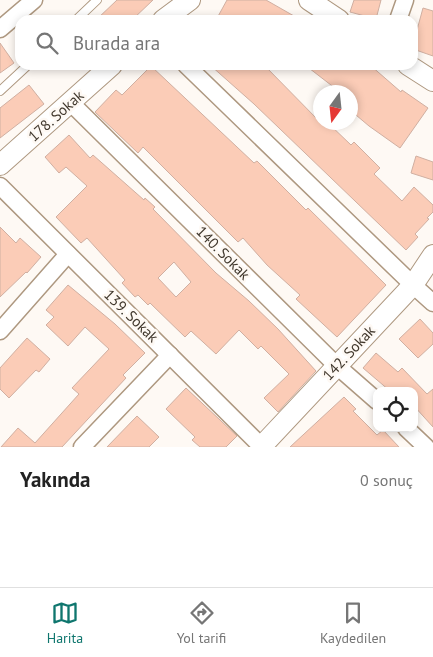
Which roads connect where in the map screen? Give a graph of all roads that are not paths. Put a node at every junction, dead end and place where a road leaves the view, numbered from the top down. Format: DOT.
graph roads {
  1 [pos="34,0"];
  2 [pos="97,0"];
  3 [pos="190,0"];
  4 [pos="309,0"];
  5 [pos="405,0"];
  6 [pos="16,15"];
  7 [pos="81,15"];
  8 [pos="170,15"];
  9 [pos="332,15"];
  10 [pos="400,15"];
  11 [pos="15,16"];
  12 [pos="0,29"];
  13 [pos="23,70"];
  14 [pos="107,70"];
  15 [pos="191,70"];
  16 [pos="416,70"];
  17 [pos="433,81"];
  18 [pos="0,91"];
  19 [pos="71,103"];
  20 [pos="0,165"];
  21 [pos="0,186"];
  22 [pos="68,254"];
  23 [pos="433,255"];
  24 [pos="413,285"];
  25 [pos="433,303"];
  26 [pos="0,331"];
  27 [pos="170,355"];
  28 [pos="337,366"];
  29 [pos="373,398"];
  30 [pos="410,432"];
  31 [pos="82,447"];
  32 [pos="261,447"];
  33 [pos="426,447"];
  1 -- 6 [label="street"];
  2 -- 7 [label="lane"];
  3 -- 8 [label="street"];
  4 -- 9 [label="street"];
  5 -- 10 [label="street"];
  11 -- 12 [label="street"];
  13 -- 18 [label="lane"];
  14 -- 19 [label="street, 178. Sokak"];
  15 -- 24 [label="street"];
  16 -- 17 [label="street"];
  19 -- 20 [label="street, 178. Sokak"];
  19 -- 28 [label="street, 140. Sokak"];
  21 -- 22 [label="street, 139. Sokak"];
  22 -- 26 [label="street"];
  22 -- 27 [label="street, 139. Sokak"];
  23 -- 24 [label="street, 142. Sokak"];
  24 -- 25 [label="street"];
  24 -- 28 [label="street, 142. Sokak"];
  27 -- 31 [label="street"];
  27 -- 32 [label="street, 139. Sokak"];
  28 -- 29 [label="street, 140. Sokak"];
  28 -- 32 [label="street, 142. Sokak"];
  30 -- 33 [label="street"];
}
